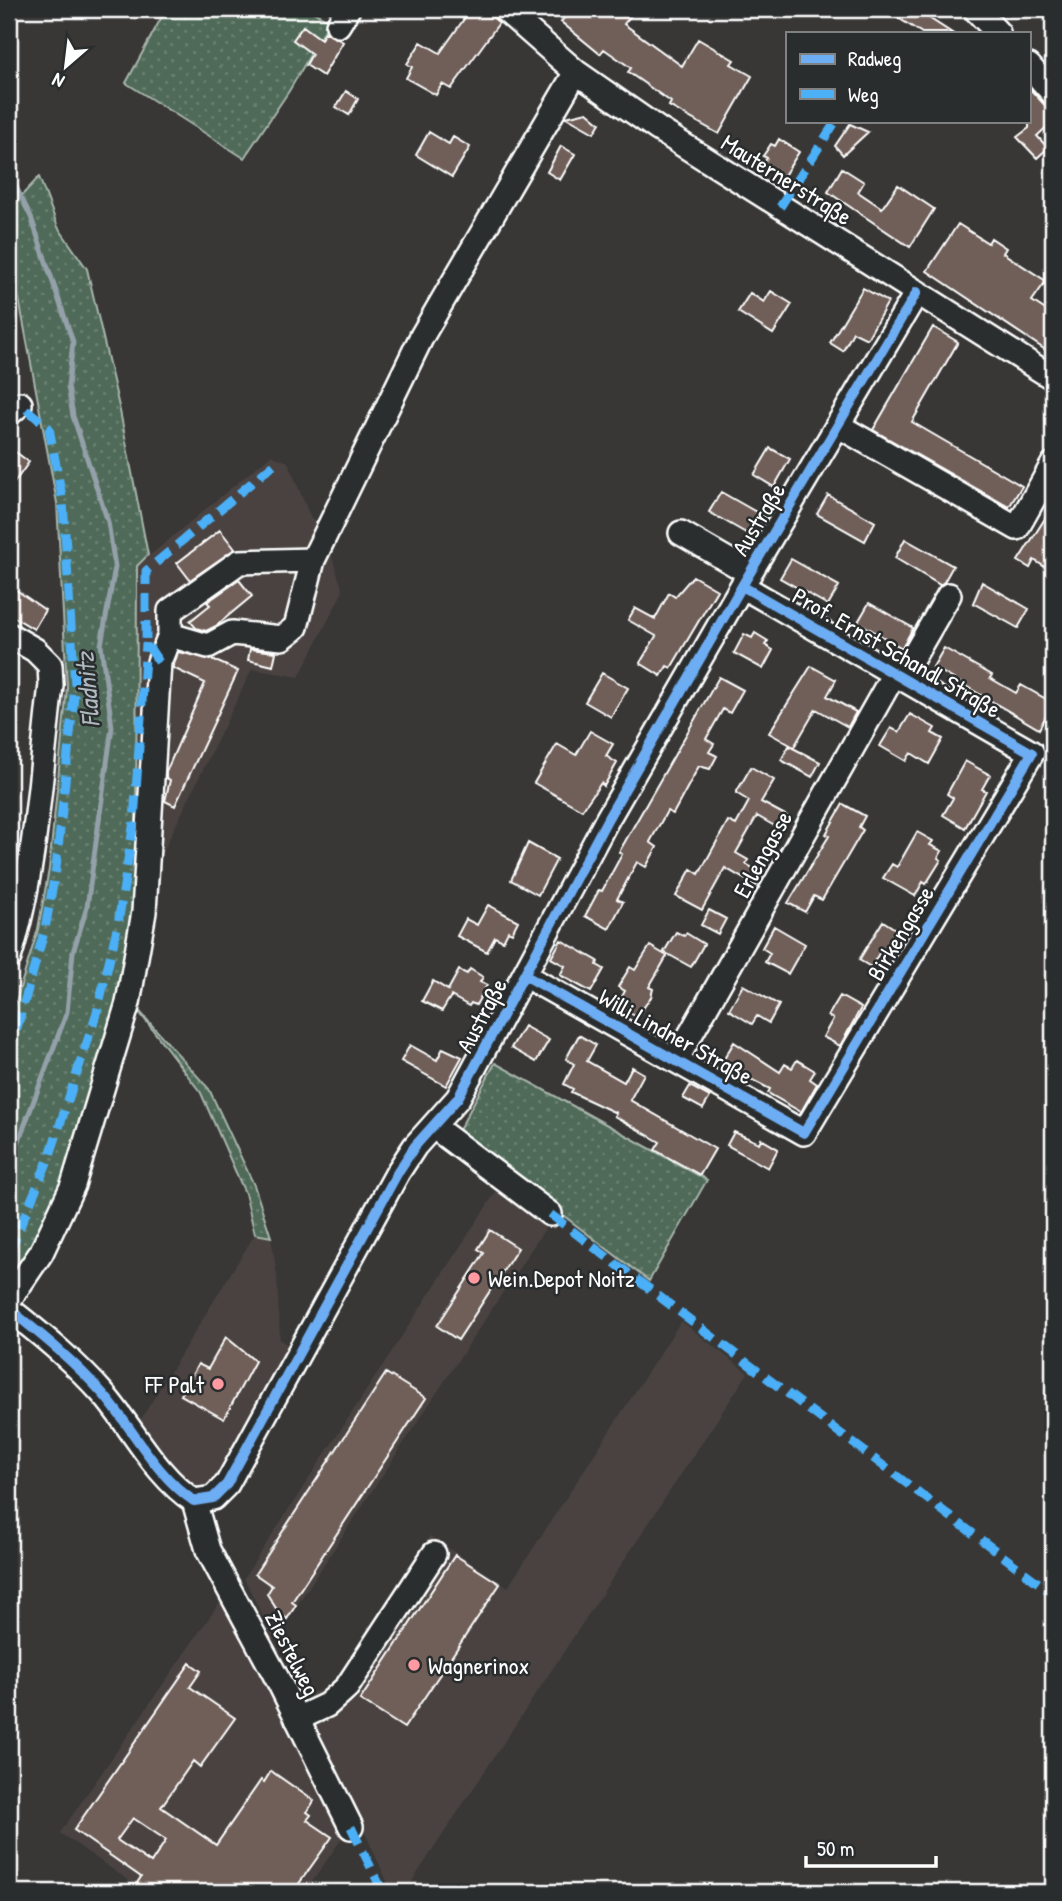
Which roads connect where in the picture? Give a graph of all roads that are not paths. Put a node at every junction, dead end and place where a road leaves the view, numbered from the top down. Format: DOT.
graph roads {
  1 [pos="504,9"];
  2 [pos="975,9"];
  3 [pos="997,32"];
  4 [pos="1030,67"];
  5 [pos="576,72"];
  6 [pos="1053,93"];
  7 [pos="917,292"];
  8 [pos="1053,378"];
  9 [pos="839,426"];
  10 [pos="1053,464"];
  11 [pos="681,533"];
  12 [pos="313,560"];
  13 [pos="746,579"];
  14 [pos="949,595"];
  15 [pos="9,635"];
  16 [pos="170,635"];
  17 [pos="898,676"];
  18 [pos="1032,753"];
  19 [pos="9,958"];
  20 [pos="526,976"];
  21 [pos="676,1060"];
  22 [pos="434,1127"];
  23 [pos="804,1133"];
  24 [pos="550,1214"];
  25 [pos="9,1300"];
  26 [pos="9,1309"];
  27 [pos="194,1501"];
  28 [pos="434,1554"];
  29 [pos="297,1719"];
  30 [pos="351,1827"];
  1 -- 5 [label="street, Mauternerstraße"];
  2 -- 3 [label="street"];
  4 -- 6 [label="street"];
  5 -- 7 [label="street, Mauternerstraße"];
  5 -- 12 [label="street"];
  7 -- 8 [label="street, Mauternerstraße"];
  7 -- 9 [label="street, Austraße"];
  9 -- 10 [label="street"];
  9 -- 13 [label="street, Austraße"];
  11 -- 13 [label="street, Prof. Ernst Schandl Straße"];
  12 -- 16 [label="street"];
  12 -- 16 [label="street"];
  13 -- 17 [label="street, Prof. Ernst Schandl Straße"];
  13 -- 20 [label="street, Austraße"];
  14 -- 17 [label="street, Erlengasse"];
  15 -- 19 [label="street"];
  16 -- 25 [label="street"];
  17 -- 18 [label="street, Prof. Ernst Schandl Straße"];
  17 -- 21 [label="street, Erlengasse"];
  18 -- 23 [label="street, Birkengasse"];
  20 -- 21 [label="street, Willi Lindner Straße"];
  20 -- 22 [label="street, Austraße"];
  21 -- 23 [label="street, Willi Lindner Straße"];
  22 -- 24 [label="street"];
  22 -- 27 [label="street, Austraße"];
  26 -- 27 [label="street"];
  27 -- 29 [label="street, Ziestelweg"];
  28 -- 29 [label="street"];
  29 -- 30 [label="street, Ziestelweg"];
}
